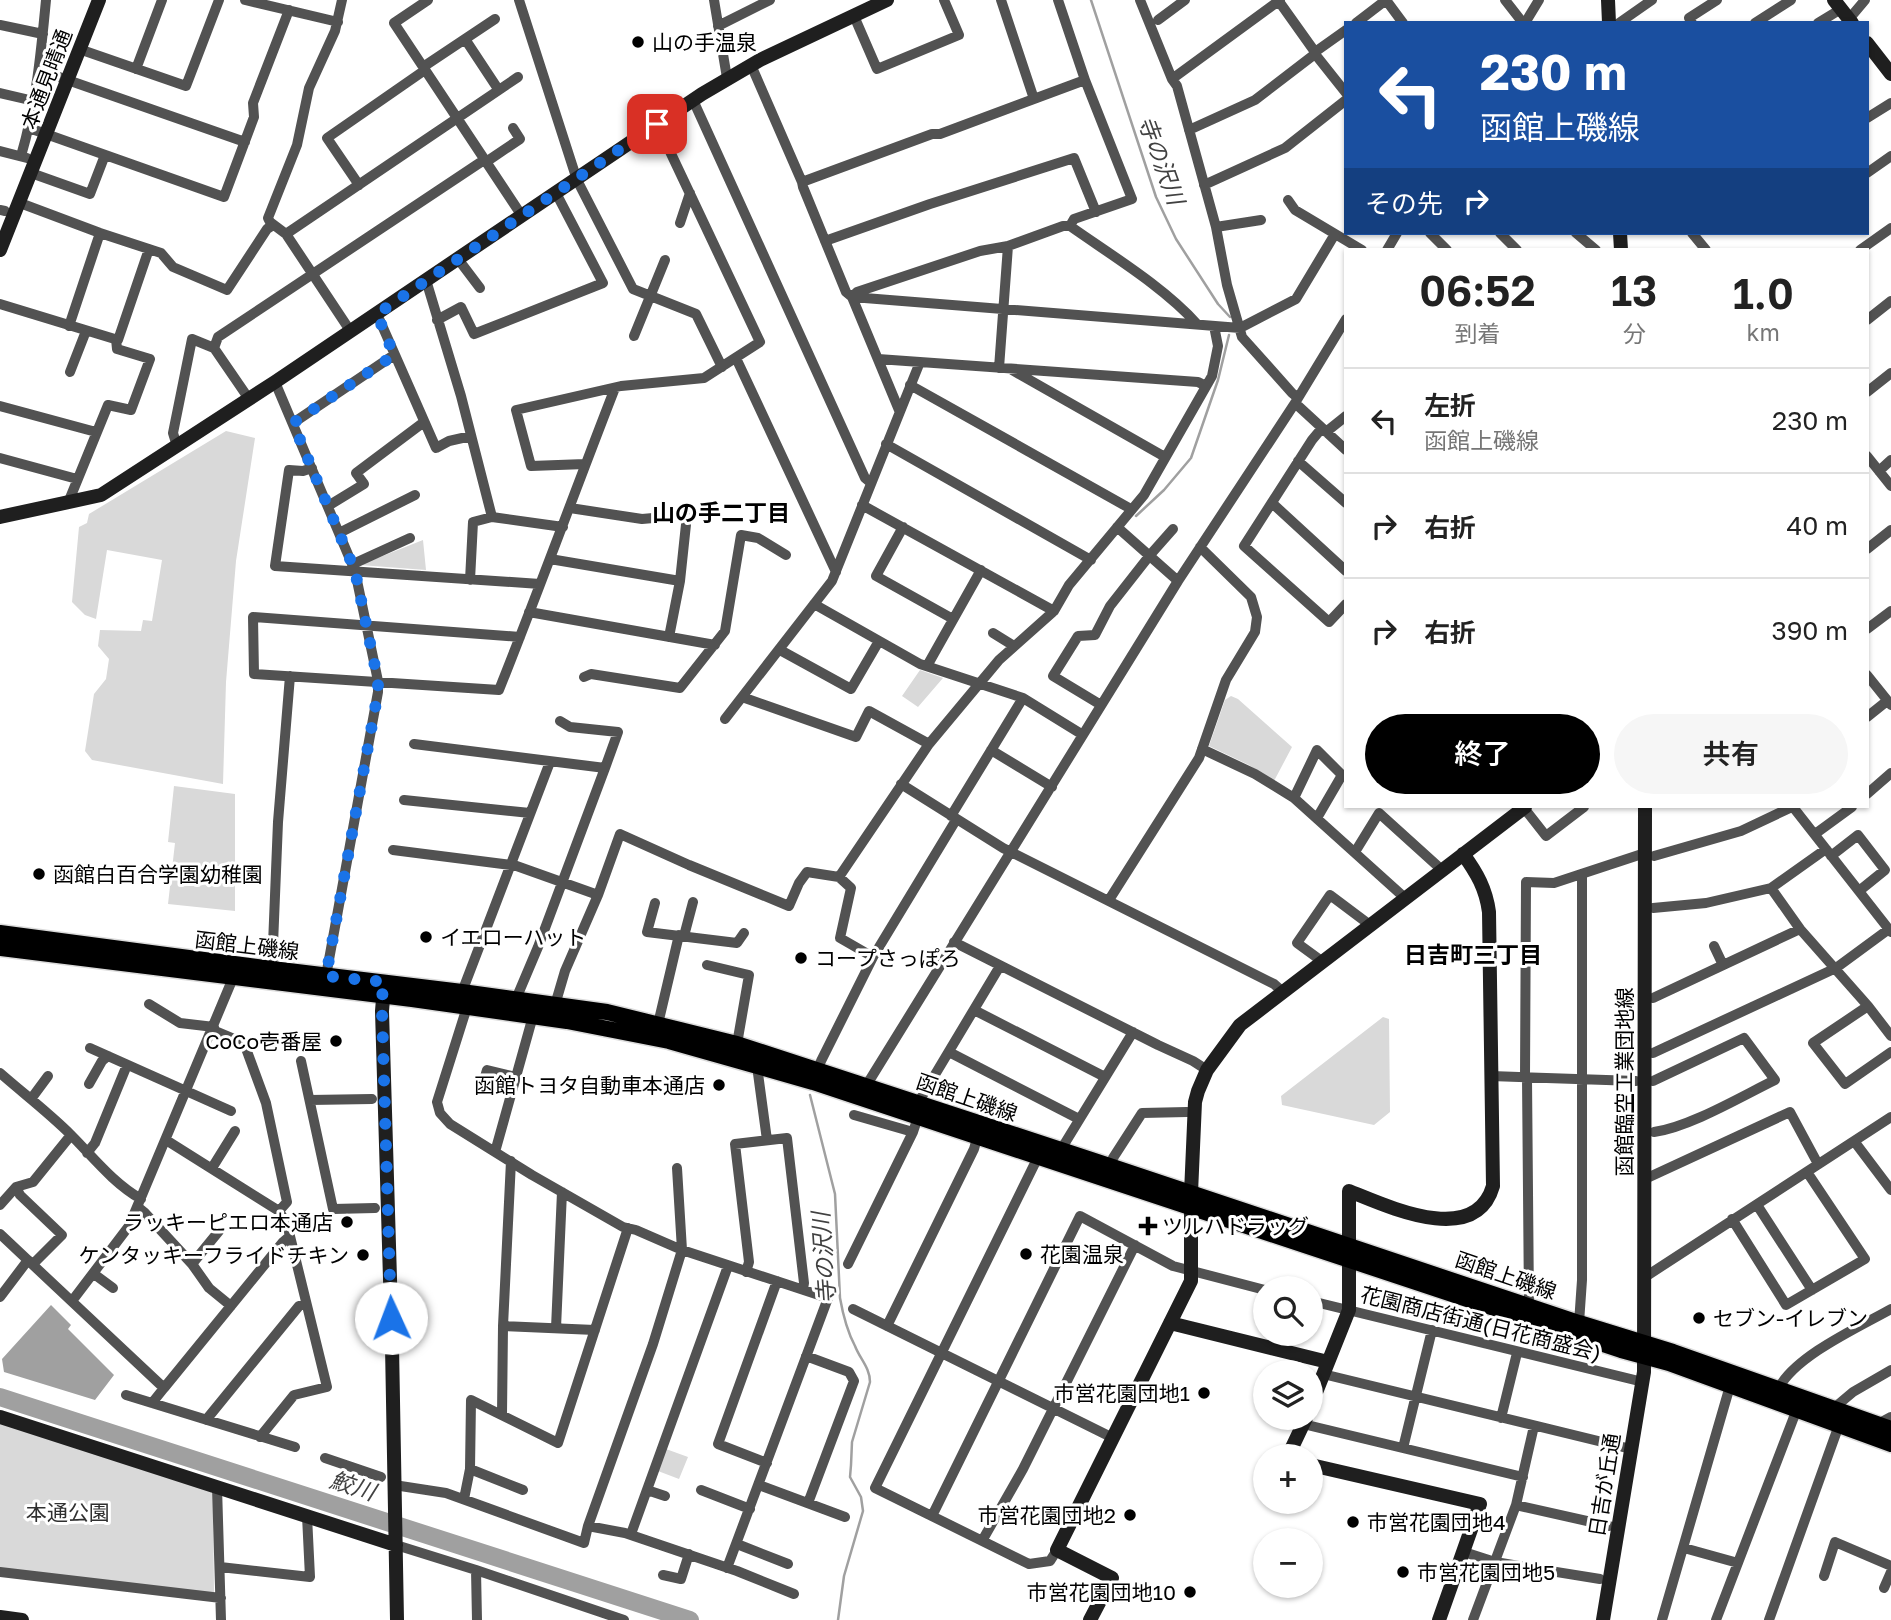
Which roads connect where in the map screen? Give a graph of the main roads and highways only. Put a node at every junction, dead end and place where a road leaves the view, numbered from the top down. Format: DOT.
graph roads {
  1 [pos="0,933"];
  2 [pos="0,948"];
  3 [pos="383,989"];
  4 [pos="464,1000"];
  5 [pos="815,1076"];
  6 [pos="916,1117"];
  7 [pos="1191,1200"];
  8 [pos="1349,1252"];
  9 [pos="1645,1350"];
  10 [pos="1887,1423"];
  11 [pos="1891,1444"];
  1 -- 3 [label="main road, 函館上磯線"];
  2 -- 3 [label="main road, 函館上磯線"];
  3 -- 4 [label="main road, 函館上磯線"];
  4 -- 5 [label="main road, 函館上磯線"];
  4 -- 5 [label="main road, 函館上磯線"];
  5 -- 6 [label="main road, 函館上磯線"];
  5 -- 6 [label="main road, 函館上磯線"];
  6 -- 7 [label="main road, 函館上磯線"];
  6 -- 7 [label="main road, 函館上磯線"];
  7 -- 8 [label="main road, 函館上磯線"];
  8 -- 9 [label="main road, 函館上磯線"];
  8 -- 9 [label="main road, 函館上磯線"];
  9 -- 10 [label="main road, 函館上磯線"];
  9 -- 11 [label="main road, 函館上磯線"];
}
